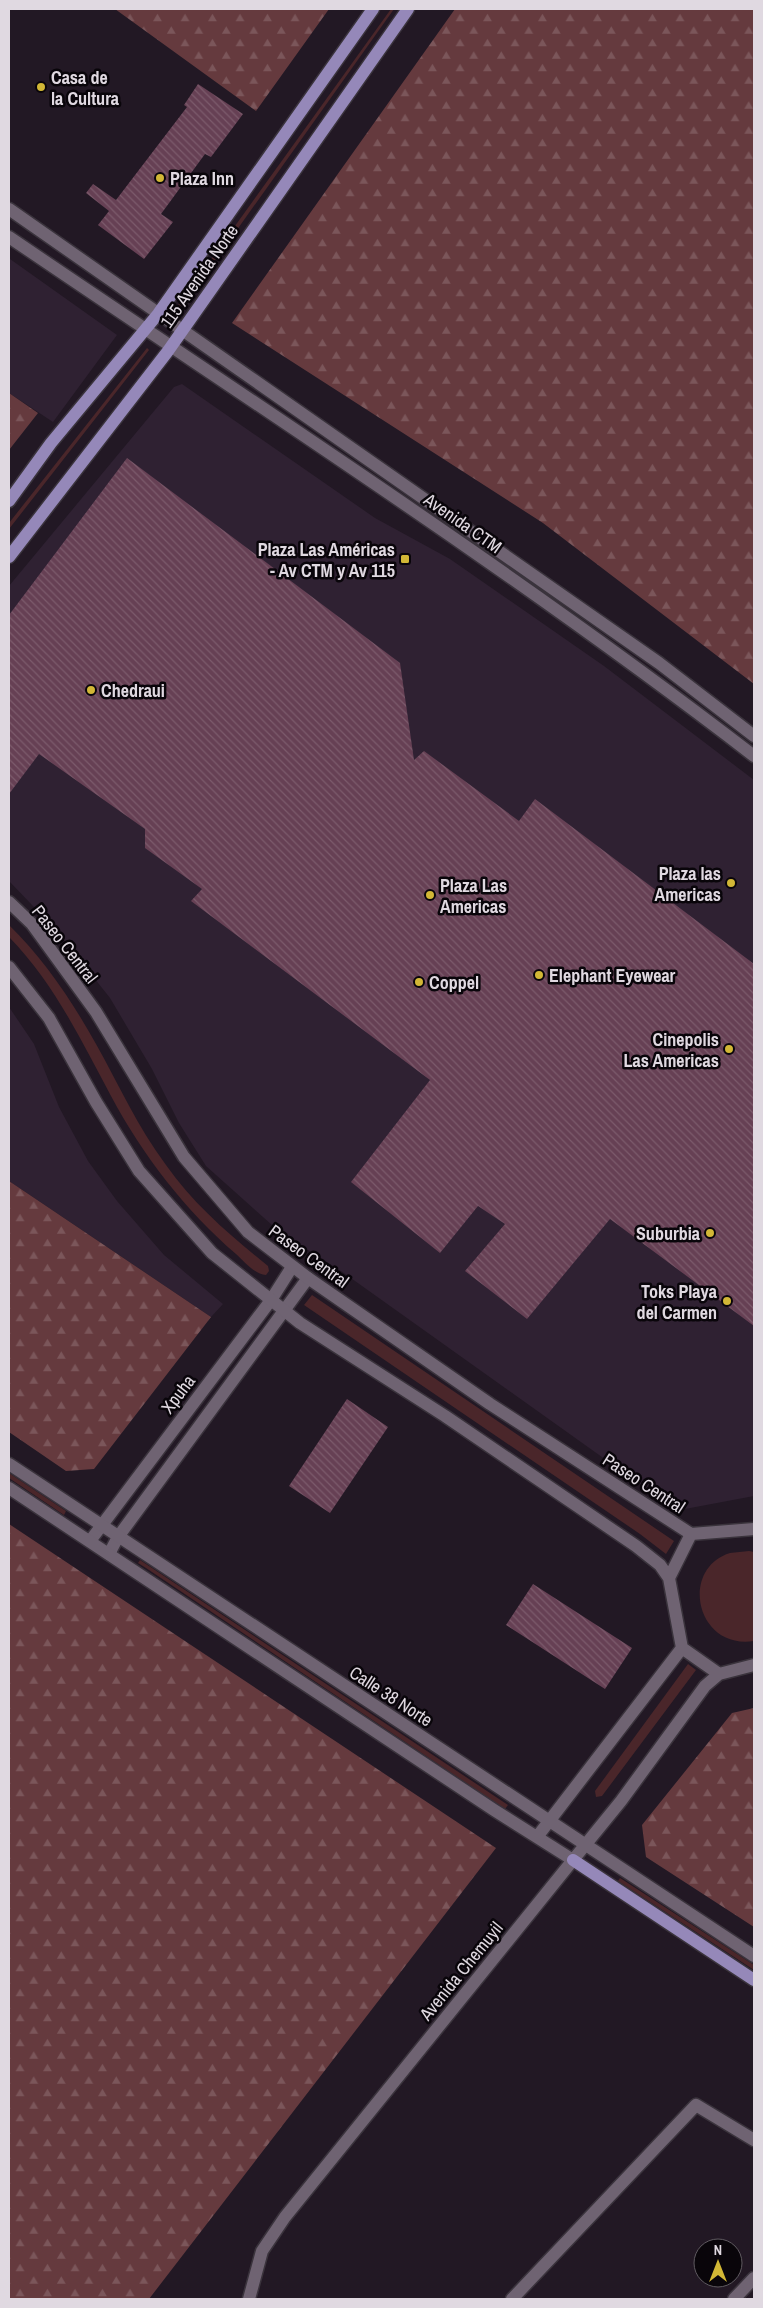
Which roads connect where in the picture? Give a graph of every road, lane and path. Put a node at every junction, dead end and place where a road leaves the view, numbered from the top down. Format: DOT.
graph roads {
  1 [pos="372,9"];
  2 [pos="408,9"];
  3 [pos="9,209"];
  4 [pos="9,237"];
  5 [pos="158,314"];
  6 [pos="145,330"];
  7 [pos="181,331"];
  8 [pos="171,348"];
  9 [pos="9,501"];
  10 [pos="9,557"];
  11 [pos="754,736"];
  12 [pos="754,756"];
  13 [pos="9,902"];
  14 [pos="9,967"];
  15 [pos="292,1267"];
  16 [pos="308,1278"];
  17 [pos="271,1300"];
  18 [pos="283,1311"];
  19 [pos="9,1464"];
  20 [pos="9,1488"];
  21 [pos="100,1526"];
  22 [pos="754,1529"];
  23 [pos="690,1534"];
  24 [pos="118,1537"];
  25 [pos="90,1541"];
  26 [pos="109,1554"];
  27 [pos="669,1578"];
  28 [pos="682,1648"];
  29 [pos="754,1665"];
  30 [pos="719,1674"];
  31 [pos="549,1821"];
  32 [pos="537,1837"];
  33 [pos="585,1844"];
  34 [pos="573,1860"];
  35 [pos="754,1956"];
  36 [pos="754,1980"];
  37 [pos="754,2140"];
  38 [pos="754,2278"];
  39 [pos="249,2299"];
  40 [pos="512,2299"];
  41 [pos="734,2299"];
  1 -- 5 [label="main road, 115 Avenida Norte"];
  2 -- 7 [label="main road, 115 Avenida Norte"];
  3 -- 5 [label="main road, Avenida CTM"];
  4 -- 6 [label="main road, Avenida CTM"];
  5 -- 6 [label="main road, 115 Avenida Norte"];
  5 -- 7 [label="main road, Avenida CTM"];
  6 -- 8 [label="main road, Avenida CTM"];
  6 -- 9 [label="main road, 115 Avenida Norte"];
  7 -- 8 [label="main road, 115 Avenida Norte"];
  7 -- 11 [label="main road, Avenida CTM"];
  8 -- 10 [label="main road, 115 Avenida Norte"];
  8 -- 12 [label="main road, Avenida CTM"];
  13 -- 15 [label="main road, Paseo Central"];
  14 -- 17 [label="main road"];
  15 -- 16 [label="main road, Paseo Central"];
  15 -- 17 [label="main road, Xpuha"];
  16 -- 18 [label="main road, Xpuha"];
  16 -- 23 [label="main road, Paseo Central"];
  17 -- 18 [label="main road"];
  17 -- 21 [label="main road, Xpuha"];
  18 -- 24 [label="main road, Xpuha"];
  18 -- 27 [label="main road"];
  19 -- 21 [label="main road, Calle 38 Norte"];
  20 -- 25 [label="main road"];
  21 -- 24 [label="main road, Calle 38 Norte"];
  21 -- 25 [label="main road, Xpuha"];
  22 -- 23 [label="main road"];
  23 -- 27 [label="main road"];
  24 -- 26 [label="main road, Xpuha"];
  24 -- 31 [label="main road, Calle 38 Norte"];
  25 -- 26 [label="main road"];
  26 -- 32 [label="main road"];
  27 -- 28 [label="main road"];
  28 -- 30 [label="main road"];
  28 -- 31 [label="main road"];
  29 -- 30 [label="main road"];
  30 -- 33 [label="main road, Avenida Chemuyil"];
  31 -- 32 [label="main road"];
  31 -- 33 [label="main road, Calle 38 Norte"];
  32 -- 34 [label="main road"];
  33 -- 34 [label="main road, Avenida Chemuyil"];
  33 -- 35 [label="main road, Calle 38 Norte"];
  34 -- 36 [label="main road"];
  34 -- 39 [label="main road, Avenida Chemuyil"];
  37 -- 40 [label="main road"];
  38 -- 41 [label="main road"];
}
